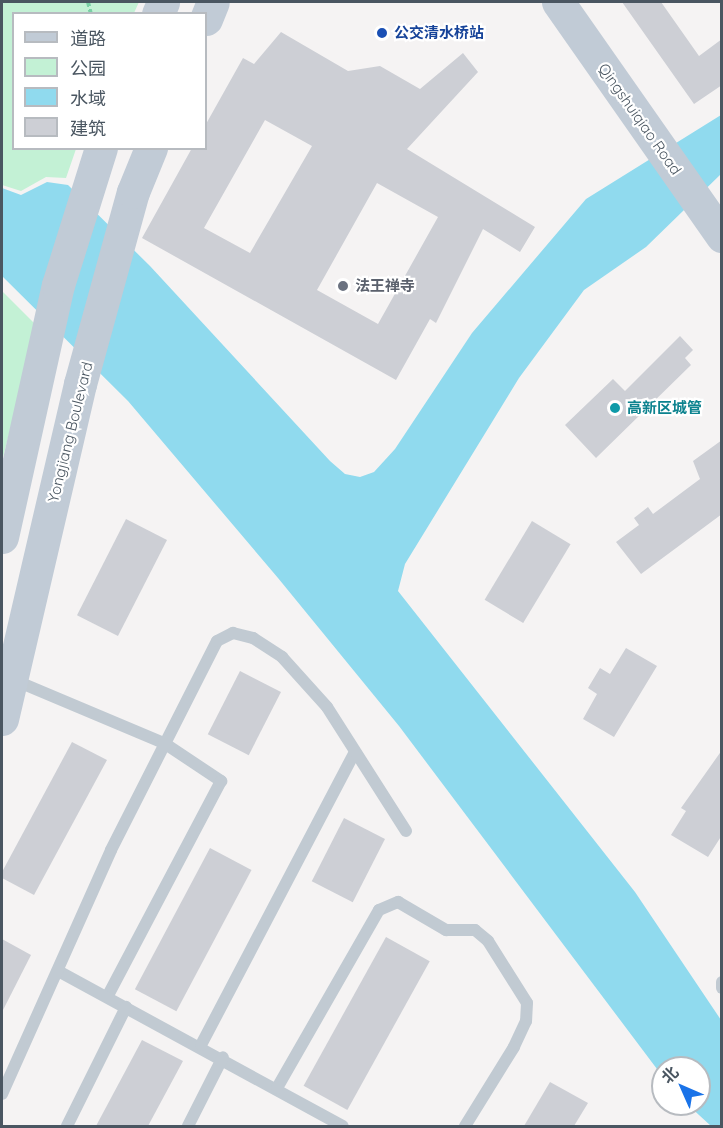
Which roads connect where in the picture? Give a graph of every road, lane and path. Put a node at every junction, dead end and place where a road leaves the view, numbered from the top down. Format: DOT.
graph roads {
  1 [pos="558,2"];
  2 [pos="100,150"];
  3 [pos="150,150"];
  4 [pos="722,236"];
  5 [pos="2,537"];
  6 [pos="11,679"];
  7 [pos="2,719"];
  8 [pos="164,743"];
  9 [pos="354,754"];
  10 [pos="406,831"];
  11 [pos="60,972"];
  12 [pos="722,982"];
  13 [pos="722,988"];
  14 [pos="107,997"];
  15 [pos="126,1006"];
  16 [pos="201,1045"];
  17 [pos="223,1057"];
  18 [pos="277,1088"];
  19 [pos="2,1094"];
  20 [pos="67,1126"];
  21 [pos="188,1126"];
  22 [pos="343,1126"];
  23 [pos="465,1126"];
  1 -- 4 [label="main road, Qingshuiqiao Road"];
  2 -- 5 [label="main road"];
  3 -- 6 [label="main road, Yongjiang Boulevard"];
  6 -- 7 [label="main road, Yongjiang Boulevard"];
  6 -- 8 [label="lane"];
  8 -- 9 [label="lane"];
  8 -- 11 [label="lane"];
  8 -- 14 [label="lane"];
  9 -- 10 [label="lane"];
  9 -- 16 [label="lane"];
  11 -- 14 [label="lane"];
  11 -- 19 [label="lane"];
  12 -- 13 [label="lane"];
  14 -- 15 [label="lane"];
  15 -- 16 [label="lane"];
  15 -- 20 [label="lane"];
  16 -- 17 [label="lane"];
  17 -- 18 [label="lane"];
  17 -- 21 [label="lane"];
  18 -- 22 [label="lane"];
  18 -- 23 [label="lane"];
}
